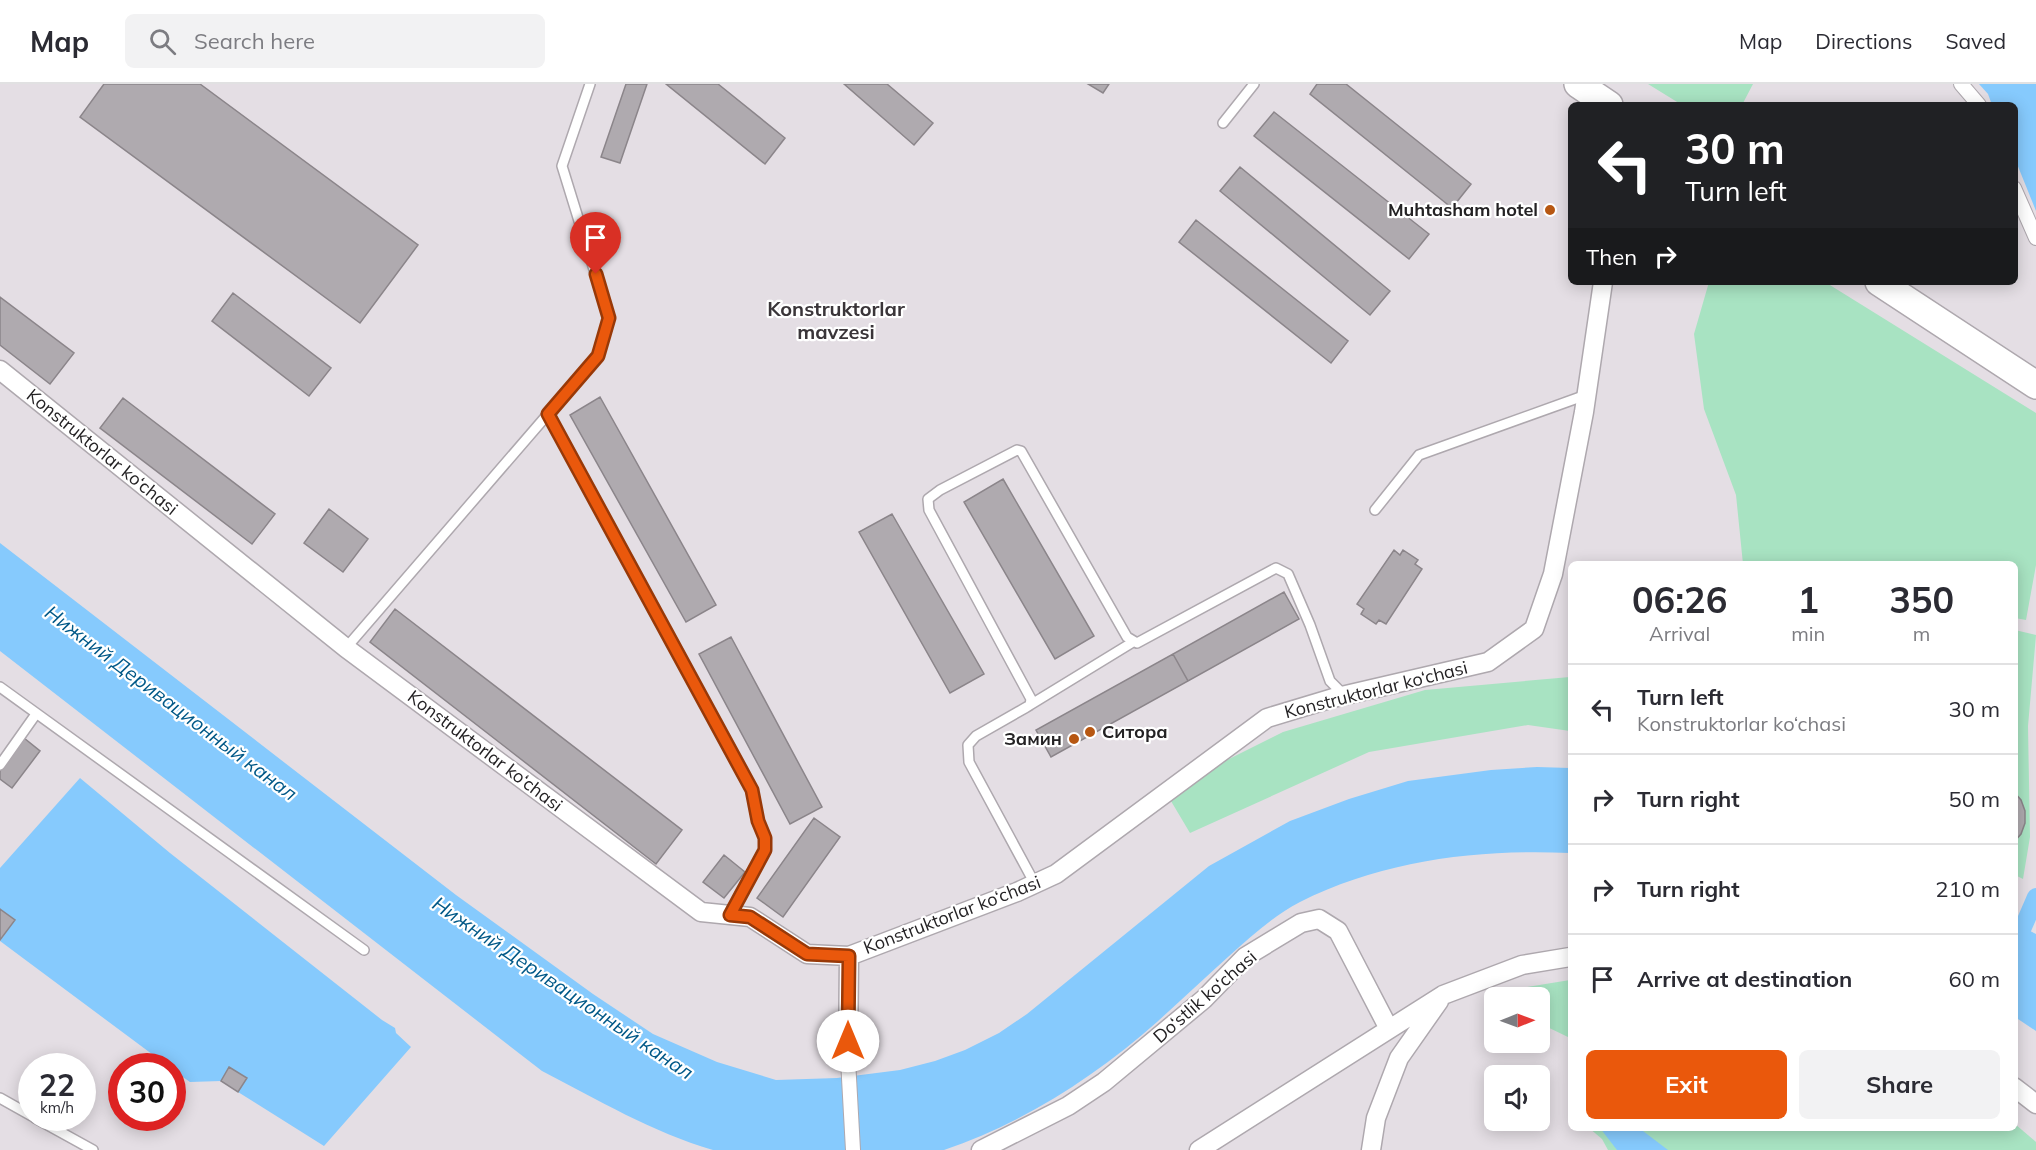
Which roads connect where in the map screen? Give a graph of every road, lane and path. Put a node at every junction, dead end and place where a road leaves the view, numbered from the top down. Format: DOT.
graph roads {
  1 [pos="590,84"];
  2 [pos="1254,84"];
  3 [pos="1578,84"];
  4 [pos="1961,84"];
  5 [pos="1605,102"];
  6 [pos="1976,102"];
  7 [pos="1223,123"];
  8 [pos="2018,197"];
  9 [pos="2036,238"];
  10 [pos="1604,285"];
  11 [pos="1884,285"];
  12 [pos="0,370"];
  13 [pos="2036,385"];
  14 [pos="1586,395"];
  15 [pos="548,414"];
  16 [pos="1375,510"];
  17 [pos="1133,642"];
  18 [pos="346,648"];
  19 [pos="0,687"];
  20 [pos="1344,695"];
  21 [pos="1030,705"];
  22 [pos="36,714"];
  23 [pos="0,765"];
  24 [pos="1035,884"];
  25 [pos="730,915"];
  26 [pos="364,950"];
  27 [pos="849,956"];
  28 [pos="1568,957"];
  29 [pos="1443,995"];
  30 [pos="1389,1029"];
  31 [pos="849,1060"];
  32 [pos="2018,1090"];
  33 [pos="0,1098"];
  34 [pos="2036,1104"];
  35 [pos="18,1108"];
  36 [pos="58,1131"];
  37 [pos="93,1150"];
  38 [pos="853,1150"];
  39 [pos="981,1150"];
  40 [pos="1199,1150"];
  41 [pos="1371,1150"];
  1 -- 15 [label="lane"];
  2 -- 7 [label="lane"];
  3 -- 5 [label="main road"];
  4 -- 6 [label="street"];
  8 -- 9 [label="street"];
  10 -- 14 [label="street, Konstruktorlar ko‘chasi"];
  11 -- 13 [label="main road"];
  12 -- 18 [label="street, Konstruktorlar ko‘chasi"];
  14 -- 16 [label="lane"];
  14 -- 20 [label="street, Konstruktorlar ko‘chasi"];
  15 -- 18 [label="lane"];
  15 -- 25 [label="lane"];
  17 -- 20 [label="lane"];
  17 -- 21 [label="lane"];
  17 -- 21 [label="lane"];
  18 -- 25 [label="street, Konstruktorlar ko‘chasi"];
  19 -- 22 [label="lane"];
  20 -- 24 [label="street, Konstruktorlar ko‘chasi"];
  21 -- 24 [label="lane"];
  22 -- 23 [label="lane"];
  22 -- 26 [label="lane"];
  24 -- 27 [label="street, Konstruktorlar ko‘chasi"];
  25 -- 27 [label="street, Konstruktorlar ko‘chasi"];
  27 -- 31 [label="street"];
  28 -- 29 [label="street"];
  29 -- 30 [label="street"];
  29 -- 41 [label="street"];
  30 -- 39 [label="street, Do‘stlik ko‘chasi"];
  30 -- 40 [label="street"];
  31 -- 38 [label="street"];
  32 -- 34 [label="street"];
  33 -- 35 [label="lane"];
  36 -- 37 [label="lane"];
}
